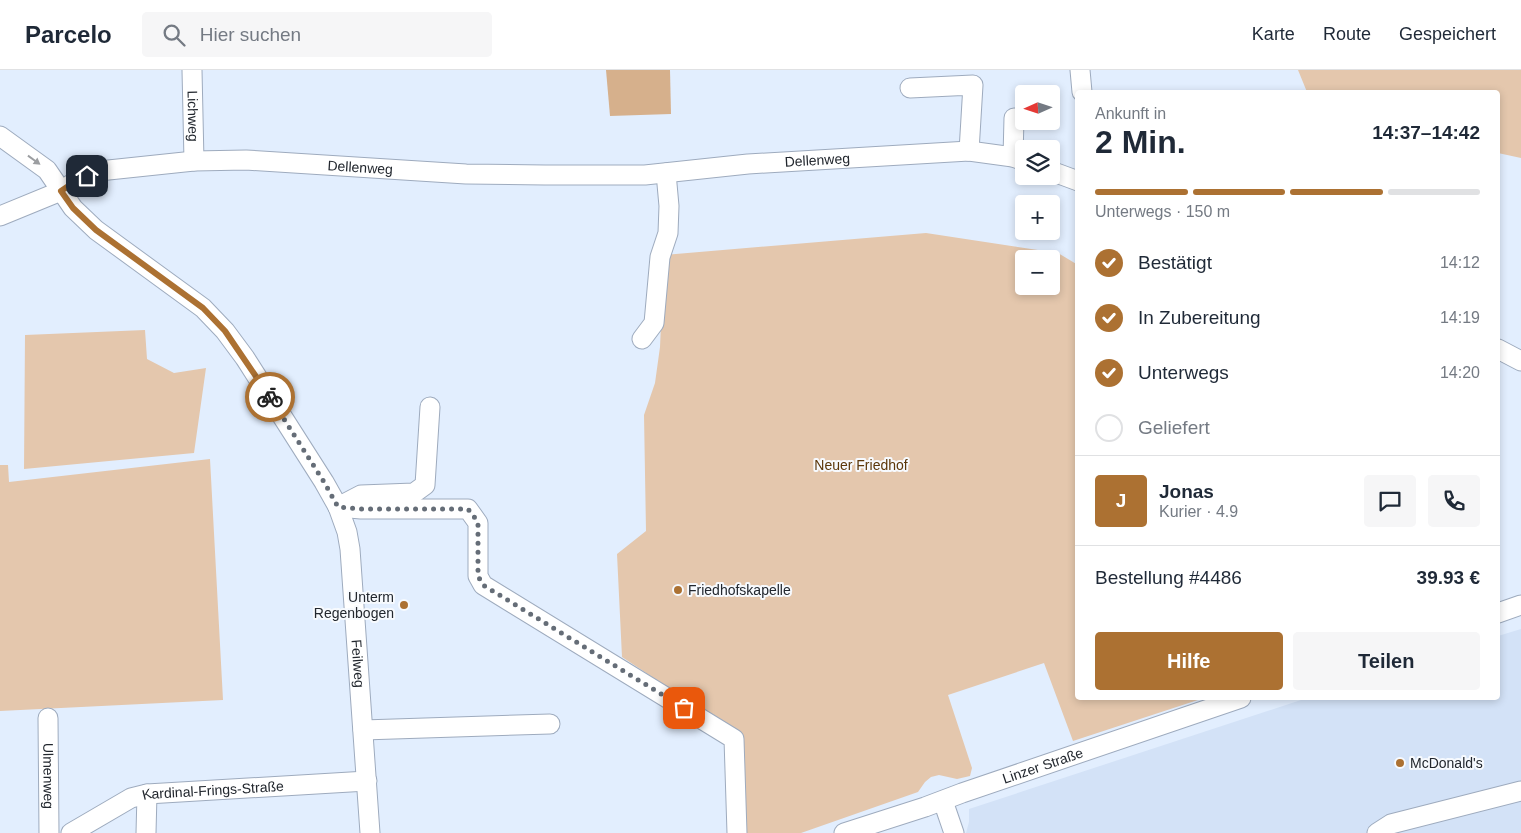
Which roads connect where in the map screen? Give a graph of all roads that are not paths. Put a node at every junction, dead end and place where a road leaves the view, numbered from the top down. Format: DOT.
graph roads {
  1 [pos="192,70"];
  2 [pos="1080,70"];
  3 [pos="910,88"];
  4 [pos="1082,90"];
  5 [pos="1014,118"];
  6 [pos="0,136"];
  7 [pos="1016,140"];
  8 [pos="969,151"];
  9 [pos="1015,159"];
  10 [pos="194,161"];
  11 [pos="666,173"];
  12 [pos="1060,174"];
  13 [pos="1075,180"];
  14 [pos="61,191"];
  15 [pos="0,216"];
  16 [pos="642,339"];
  17 [pos="1500,350"];
  18 [pos="1521,361"];
  19 [pos="430,407"];
  20 [pos="338,507"];
  21 [pos="1521,605"];
  22 [pos="1500,612"];
  23 [pos="1235,700"];
  24 [pos="48,718"];
  25 [pos="550,724"];
  26 [pos="363,730"];
  27 [pos="366,781"];
  28 [pos="1521,791"];
  29 [pos="147,794"];
  30 [pos="943,800"];
  31 [pos="50,833"];
  32 [pos="71,833"];
  33 [pos="146,833"];
  34 [pos="370,833"];
  35 [pos="737,833"];
  36 [pos="844,833"];
  37 [pos="954,833"];
  38 [pos="1377,833"];
  1 -- 10 [label="street, Lichweg"];
  2 -- 4 [label="street"];
  3 -- 8 [label="street"];
  5 -- 7 [label="street, Dellenweg"];
  6 -- 14 [label="street, Feilweg, one-way"];
  8 -- 9 [label="street, Dellenweg"];
  8 -- 11 [label="street, Dellenweg"];
  10 -- 11 [label="street, Dellenweg"];
  10 -- 14 [label="street, Dellenweg"];
  11 -- 16 [label="street"];
  12 -- 13 [label="street"];
  14 -- 15 [label="street, Dellenweg"];
  14 -- 20 [label="street, Feilweg"];
  17 -- 18 [label="street"];
  19 -- 20 [label="street"];
  20 -- 26 [label="street, Feilweg"];
  20 -- 35 [label="street"];
  21 -- 22 [label="street"];
  23 -- 30 [label="street, Linzer Straße"];
  24 -- 31 [label="street, Ulmenweg"];
  25 -- 26 [label="street"];
  26 -- 27 [label="street, Feilweg"];
  27 -- 29 [label="street, Kardinal-Frings-Straße"];
  27 -- 34 [label="street, Feilweg"];
  28 -- 38 [label="street"];
  29 -- 32 [label="street, Kardinal-Frings-Straße"];
  29 -- 33 [label="street"];
  30 -- 36 [label="street, Linzer Straße"];
  30 -- 37 [label="street"];
}
